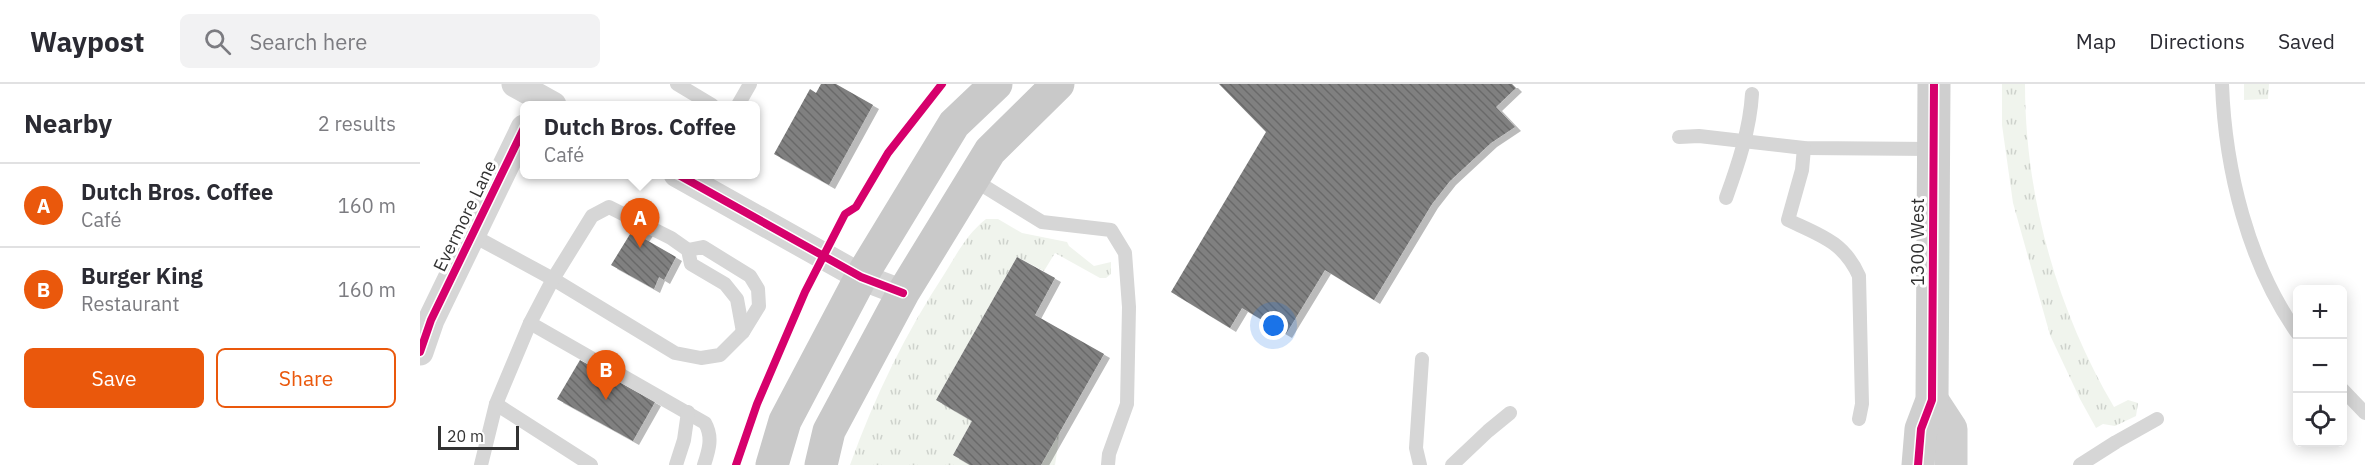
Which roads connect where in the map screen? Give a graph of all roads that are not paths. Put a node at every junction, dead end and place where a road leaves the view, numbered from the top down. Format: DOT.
graph roads {
  1 [pos="515,84"];
  2 [pos="676,84"];
  3 [pos="750,84"];
  4 [pos="996,84"];
  5 [pos="1058,84"];
  6 [pos="1934,84"];
  7 [pos="2222,84"];
  8 [pos="1752,94"];
  9 [pos="545,98"];
  10 [pos="704,101"];
  11 [pos="740,101"];
  12 [pos="1678,137"];
  13 [pos="520,138"];
  14 [pos="1744,140"];
  15 [pos="1804,148"];
  16 [pos="1933,149"];
  17 [pos="694,179"];
  18 [pos="974,180"];
  19 [pos="1726,198"];
  20 [pos="472,235"];
  21 [pos="688,250"];
  22 [pos="861,277"];
  23 [pos="553,279"];
  24 [pos="903,293"];
  25 [pos="426,318"];
  26 [pos="530,322"];
  27 [pos="2293,327"];
  28 [pos="743,332"];
  29 [pos="420,352"];
  30 [pos="1422,359"];
  31 [pos="2346,393"];
  32 [pos="1932,400"];
  33 [pos="496,404"];
  34 [pos="688,412"];
  35 [pos="1510,413"];
  36 [pos="2365,413"];
  37 [pos="1859,419"];
  38 [pos="2157,419"];
  39 [pos="481,465"];
  40 [pos="591,465"];
  41 [pos="676,465"];
  42 [pos="704,465"];
  43 [pos="772,465"];
  44 [pos="821,465"];
  45 [pos="1108,465"];
  46 [pos="1420,465"];
  47 [pos="1452,465"];
  48 [pos="1918,465"];
  49 [pos="1951,465"];
  50 [pos="2080,465"];
  1 -- 9 [label="street"];
  2 -- 10 [label="lane"];
  3 -- 11 [label="lane"];
  4 -- 22 [label="main road"];
  5 -- 18 [label="main road"];
  6 -- 16 [label="street, 1300 West"];
  7 -- 27 [label="lane"];
  8 -- 14 [label="lane"];
  12 -- 14 [label="lane"];
  13 -- 20 [label="street, Evermore Lane"];
  14 -- 15 [label="lane"];
  14 -- 19 [label="lane"];
  15 -- 16 [label="lane"];
  15 -- 37 [label="lane"];
  16 -- 32 [label="street, 1300 West"];
  17 -- 22 [label="street"];
  18 -- 24 [label="main road"];
  18 -- 45 [label="lane"];
  20 -- 23 [label="lane"];
  20 -- 25 [label="street, Evermore Lane"];
  21 -- 23 [label="lane"];
  21 -- 28 [label="lane"];
  21 -- 28 [label="lane"];
  22 -- 24 [label="street"];
  22 -- 43 [label="main road"];
  23 -- 26 [label="lane"];
  23 -- 28 [label="lane"];
  24 -- 44 [label="main road"];
  25 -- 29 [label="street, Evermore Lane"];
  26 -- 33 [label="lane"];
  26 -- 34 [label="lane"];
  30 -- 46 [label="lane"];
  31 -- 36 [label="lane"];
  32 -- 48 [label="street"];
  32 -- 49 [label="street"];
  33 -- 39 [label="lane"];
  33 -- 40 [label="lane"];
  34 -- 41 [label="lane"];
  34 -- 42 [label="lane"];
  35 -- 47 [label="lane"];
  38 -- 50 [label="lane"];
}
